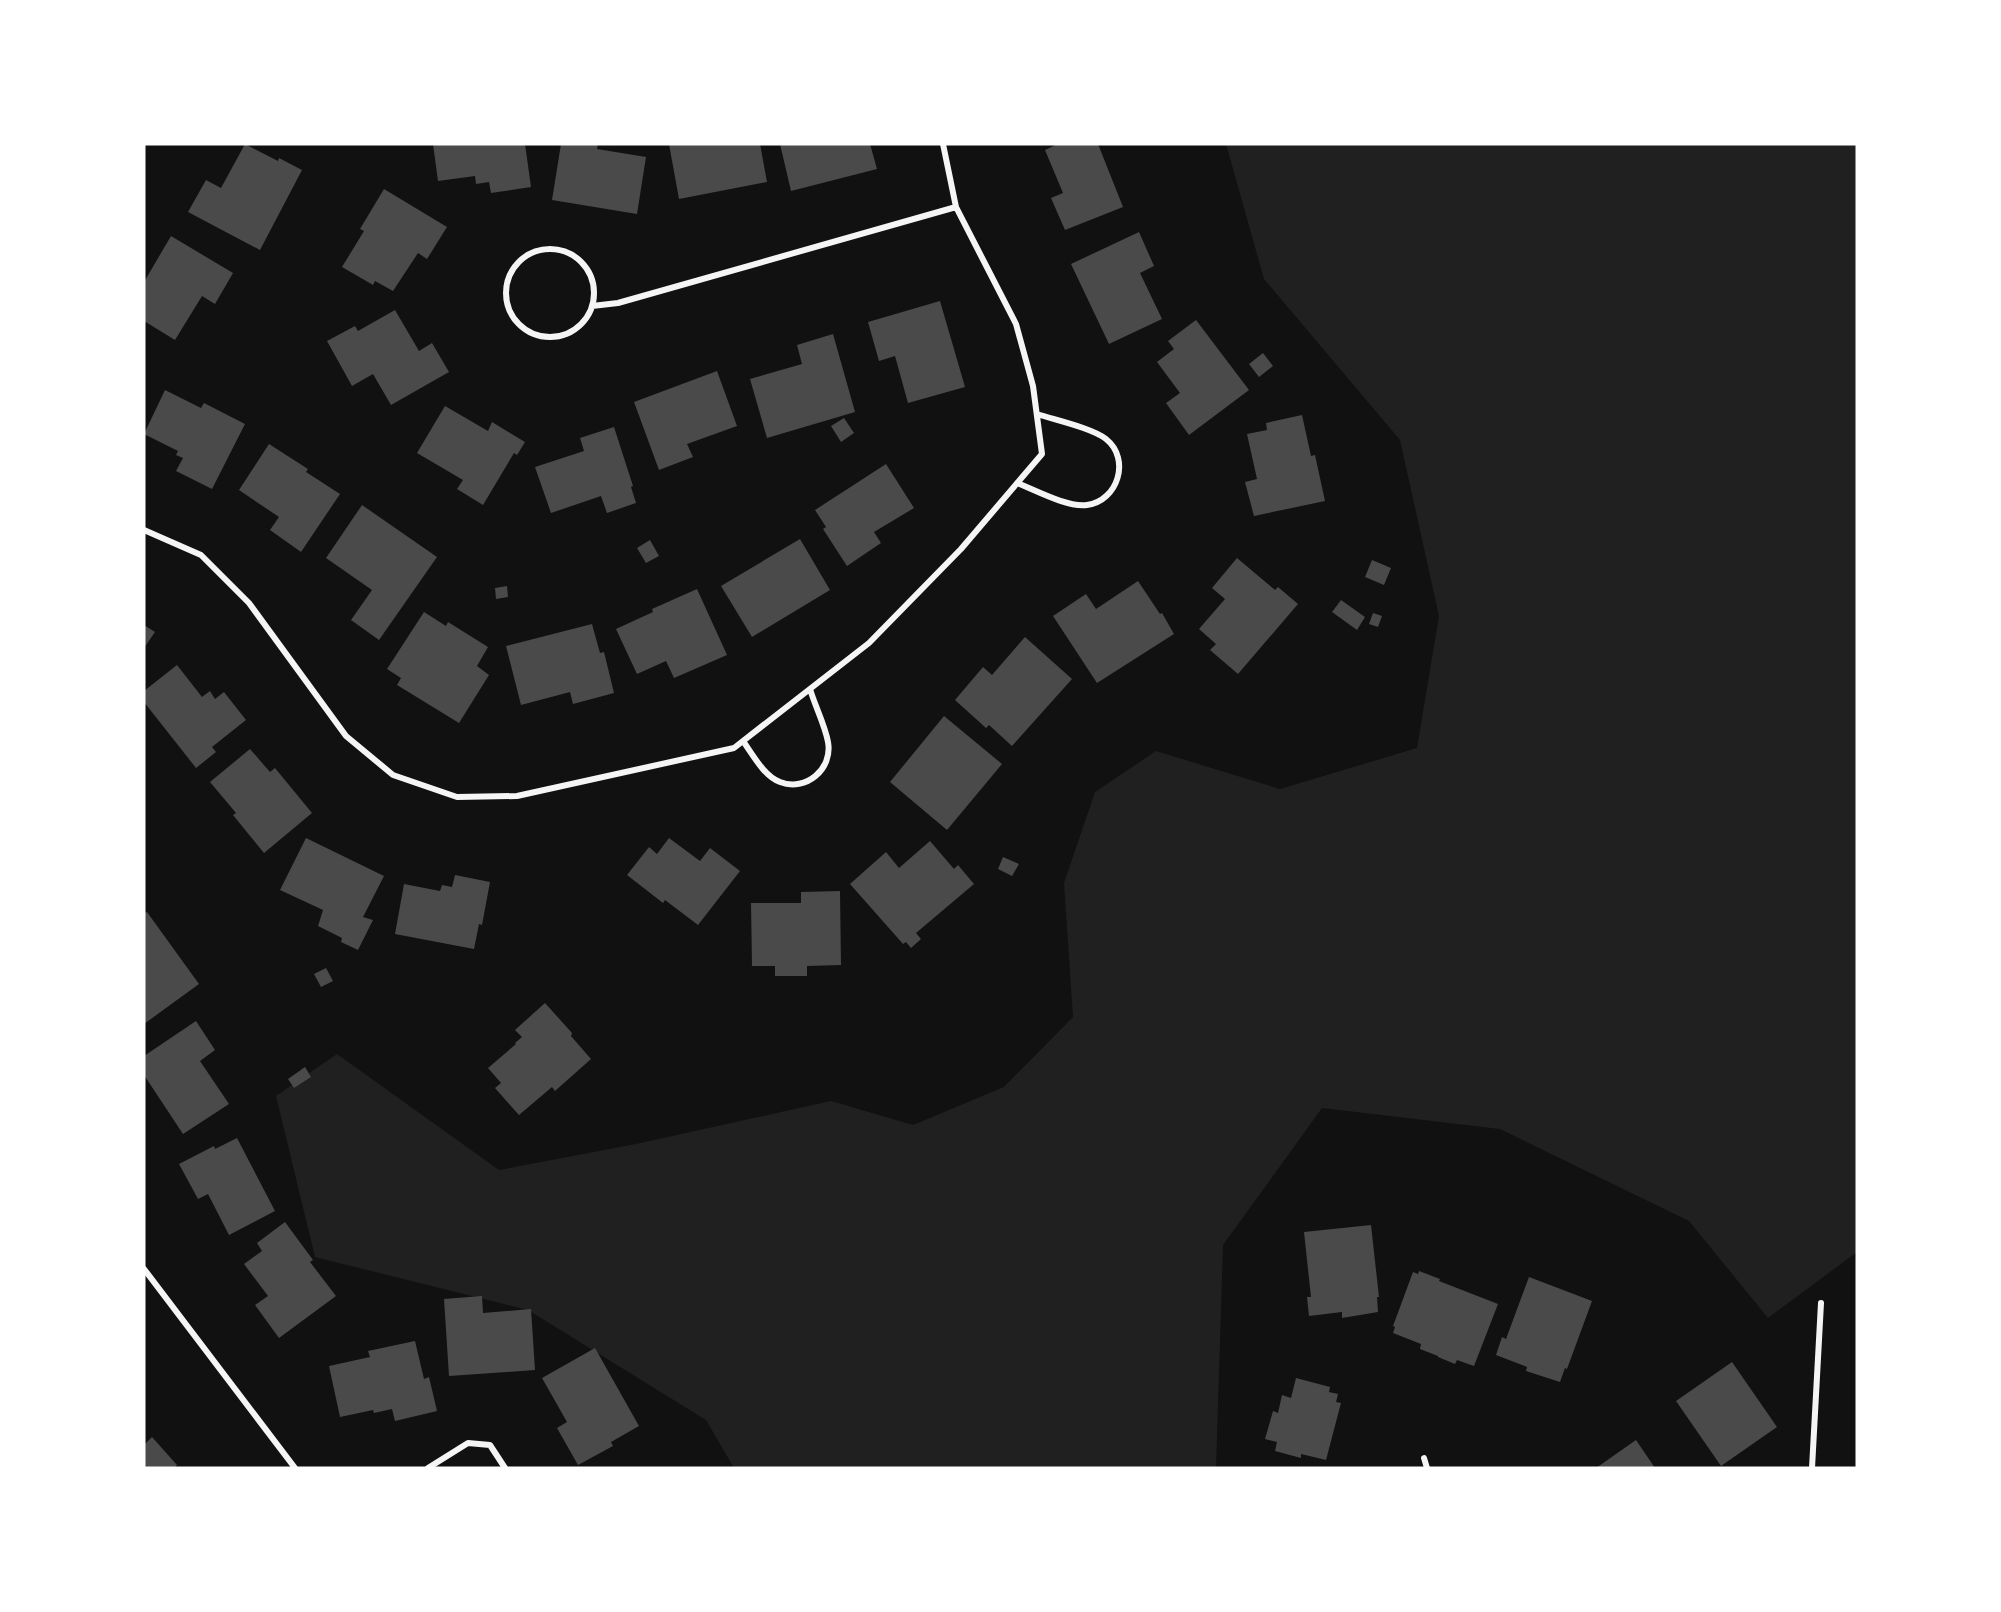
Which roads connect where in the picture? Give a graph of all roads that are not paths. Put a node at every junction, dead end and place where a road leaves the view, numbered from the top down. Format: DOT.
graph roads {
  1 [pos="943,144"];
  2 [pos="956,207"];
  3 [pos="592,306"];
  4 [pos="1037,414"];
  5 [pos="1017,483"];
  6 [pos="144,530"];
  7 [pos="810,689"];
  8 [pos="743,741"];
  9 [pos="144,1269"];
  10 [pos="1821,1303"];
  11 [pos="1424,1458"];
  12 [pos="295,1468"];
  13 [pos="428,1468"];
  14 [pos="505,1468"];
  15 [pos="1427,1468"];
  16 [pos="1812,1468"];
  1 -- 2 [label="street"];
  2 -- 3 [label="street"];
  2 -- 4 [label="street"];
  3 -- 3 [label="street"];
  4 -- 5 [label="street"];
  4 -- 5 [label="street"];
  5 -- 7 [label="street"];
  6 -- 8 [label="street"];
  7 -- 8 [label="street"];
  7 -- 8 [label="street"];
  9 -- 12 [label="street"];
  10 -- 16 [label="street"];
  11 -- 15 [label="street"];
  13 -- 14 [label="street"];
}
